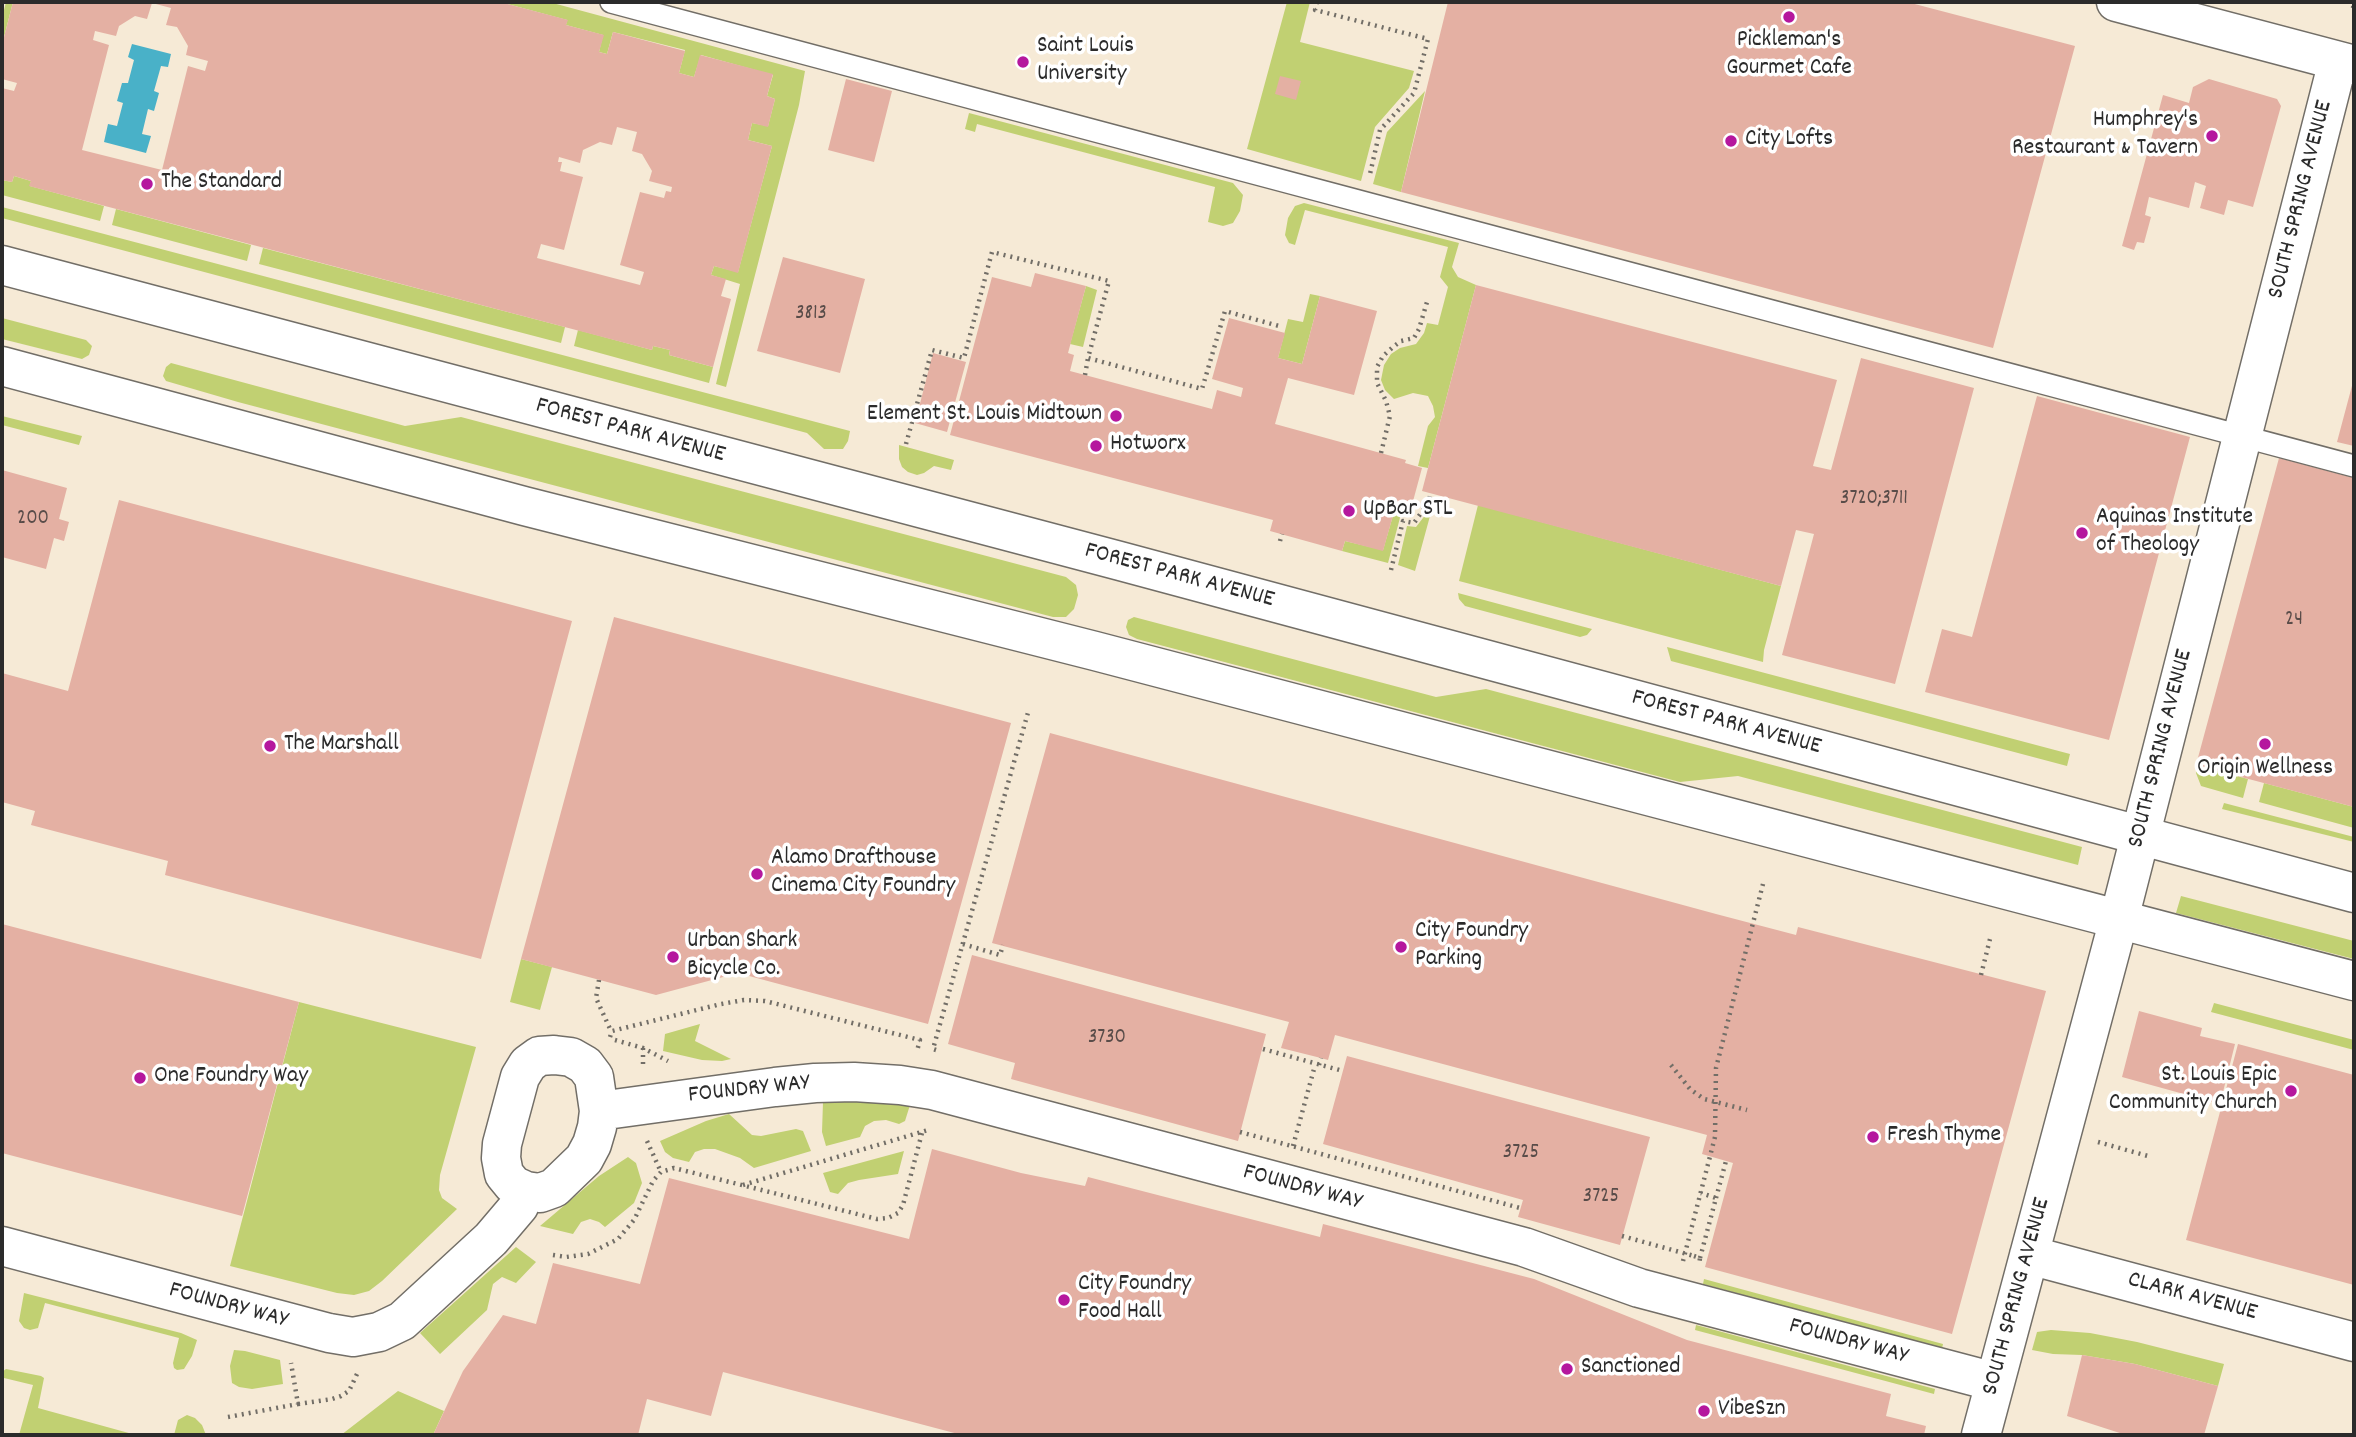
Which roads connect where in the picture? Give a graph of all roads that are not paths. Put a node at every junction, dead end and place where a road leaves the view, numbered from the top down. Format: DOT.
graph roads {
  1 [pos="611,2"];
  2 [pos="2116,2"];
  3 [pos="2346,63"];
  4 [pos="2,265"];
  5 [pos="2,366"];
  6 [pos="2241,436"];
  7 [pos="2354,466"];
  8 [pos="2140,835"];
  9 [pos="2354,893"];
  10 [pos="2119,919"];
  11 [pos="2354,981"];
  12 [pos="599,1111"];
  13 [pos="526,1192"];
  14 [pos="2,1246"];
  15 [pos="2029,1255"];
  16 [pos="2354,1342"];
  17 [pos="1995,1382"];
  18 [pos="1981,1435"];
  1 -- 6 [label="lane"];
  2 -- 3 [label="main road"];
  3 -- 6 [label="main road, SOUTH SPRING AVENUE"];
  4 -- 8 [label="main road, FOREST PARK AVENUE"];
  5 -- 10 [label="main road"];
  6 -- 7 [label="lane"];
  6 -- 8 [label="main road, SOUTH SPRING AVENUE"];
  8 -- 9 [label="main road, FOREST PARK AVENUE"];
  8 -- 10 [label="main road, SOUTH SPRING AVENUE"];
  10 -- 11 [label="main road"];
  10 -- 15 [label="main road, SOUTH SPRING AVENUE"];
  12 -- 13 [label="main road"];
  12 -- 13 [label="main road"];
  12 -- 17 [label="main road, FOUNDRY WAY"];
  13 -- 14 [label="main road, FOUNDRY WAY"];
  15 -- 16 [label="main road, CLARK AVENUE"];
  15 -- 17 [label="main road, SOUTH SPRING AVENUE"];
  17 -- 18 [label="main road, SOUTH SPRING AVENUE"];
}
